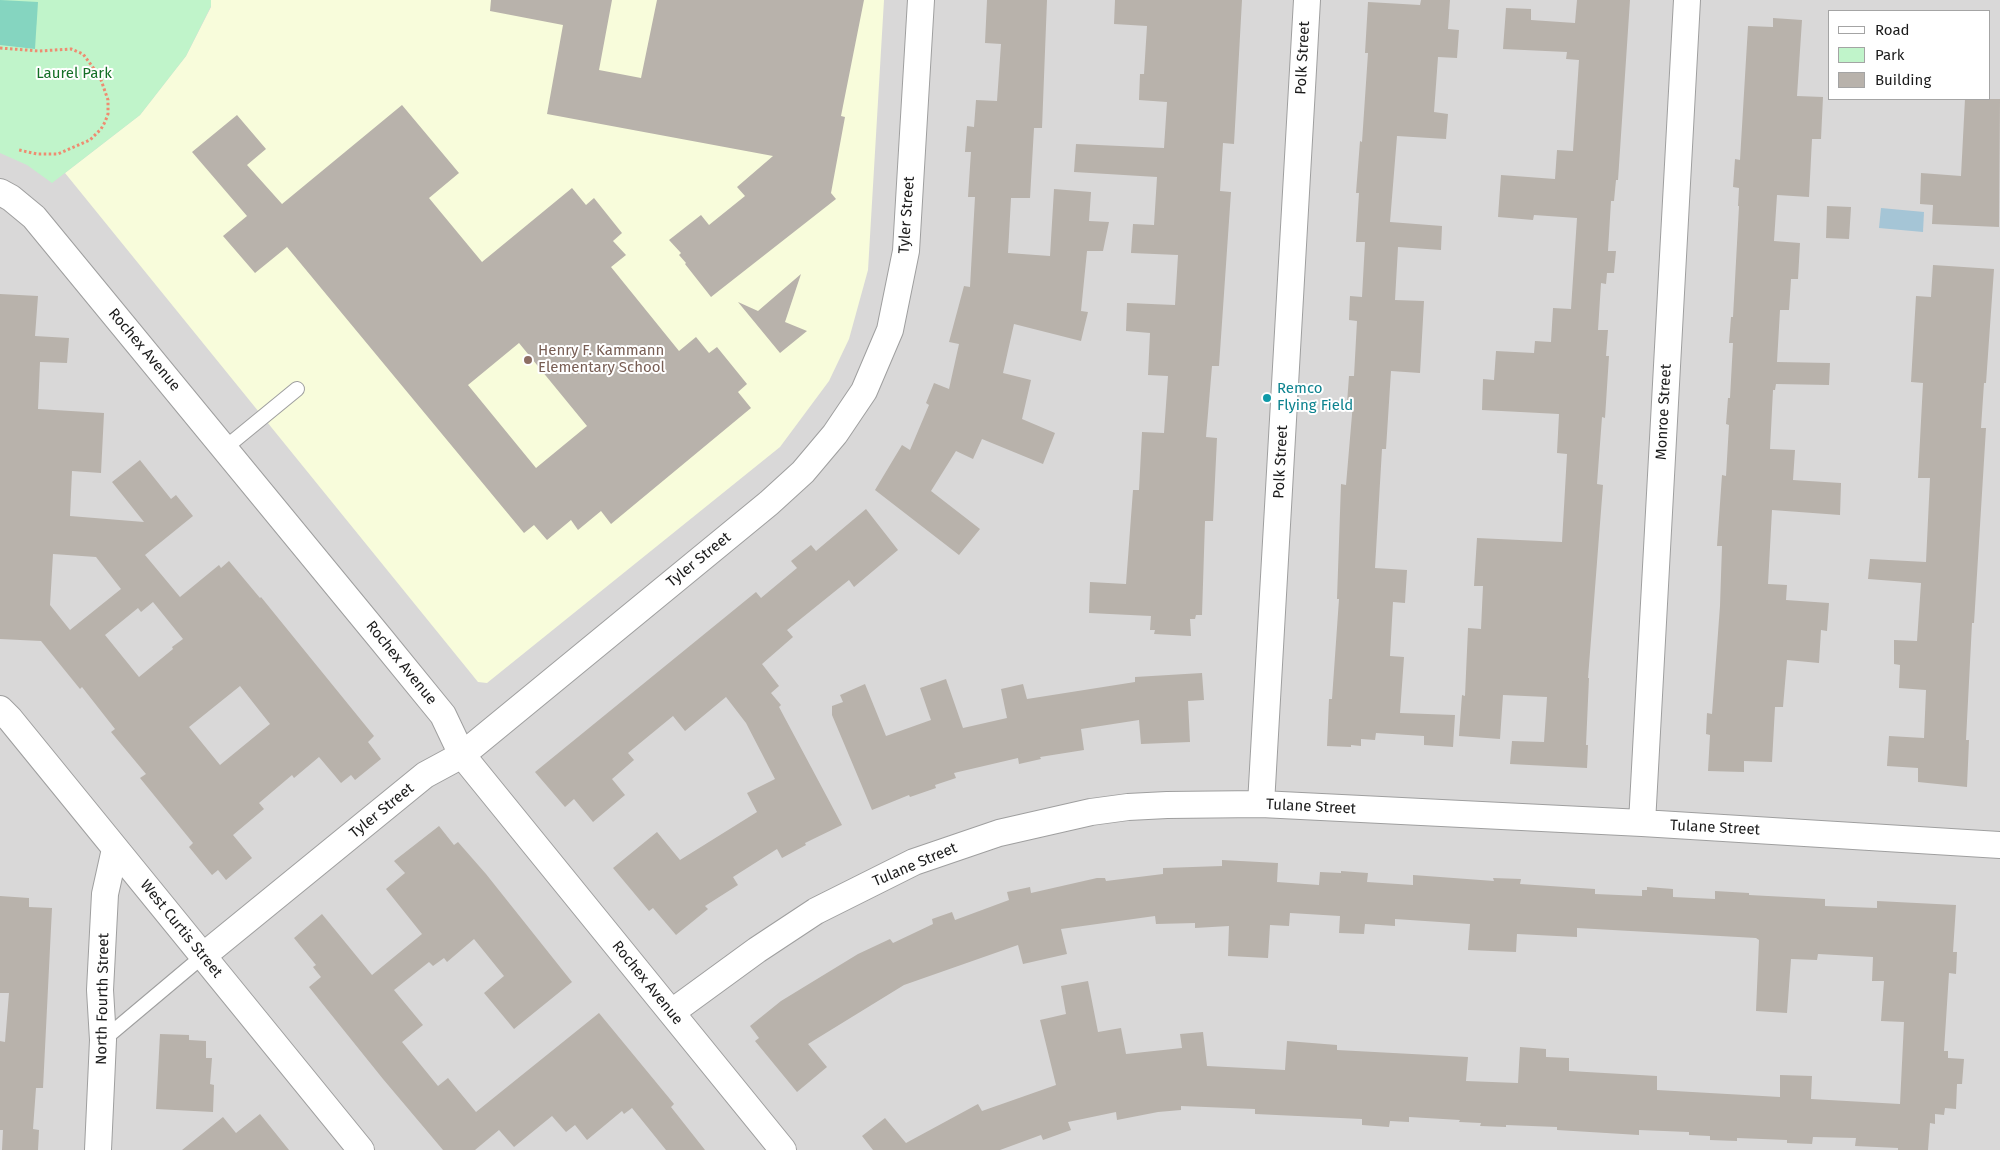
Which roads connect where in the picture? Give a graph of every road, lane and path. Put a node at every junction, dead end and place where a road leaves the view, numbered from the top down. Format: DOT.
graph roads {
  1 [pos="921,0"];
  2 [pos="1307,0"];
  3 [pos="1687,0"];
  4 [pos="0,48"];
  5 [pos="19,150"];
  6 [pos="0,192"];
  7 [pos="297,390"];
  8 [pos="225,448"];
  9 [pos="0,709"];
  10 [pos="462,756"];
  11 [pos="1261,804"];
  12 [pos="1642,823"];
  13 [pos="2000,845"];
  14 [pos="116,848"];
  15 [pos="203,956"];
  16 [pos="672,1012"];
  17 [pos="103,1040"];
  18 [pos="98,1150"];
  19 [pos="361,1150"];
  20 [pos="783,1150"];
  1 -- 10 [label="street, Tyler Street"];
  2 -- 11 [label="street, Polk Street"];
  3 -- 12 [label="street, Monroe Street"];
  4 -- 5 [label="path"];
  6 -- 8 [label="street, Rochex Avenue"];
  7 -- 8 [label="lane"];
  8 -- 10 [label="street, Rochex Avenue"];
  9 -- 14 [label="street, West Curtis Street"];
  10 -- 15 [label="street, Tyler Street"];
  10 -- 16 [label="street, Rochex Avenue"];
  11 -- 12 [label="street, Tulane Street"];
  11 -- 16 [label="street, Tulane Street"];
  12 -- 13 [label="street, Tulane Street"];
  14 -- 15 [label="street, West Curtis Street"];
  14 -- 17 [label="street, North Fourth Street"];
  15 -- 17 [label="lane"];
  15 -- 19 [label="street, West Curtis Street"];
  16 -- 20 [label="street, Rochex Avenue"];
  17 -- 18 [label="street, North Fourth Street"];
}
